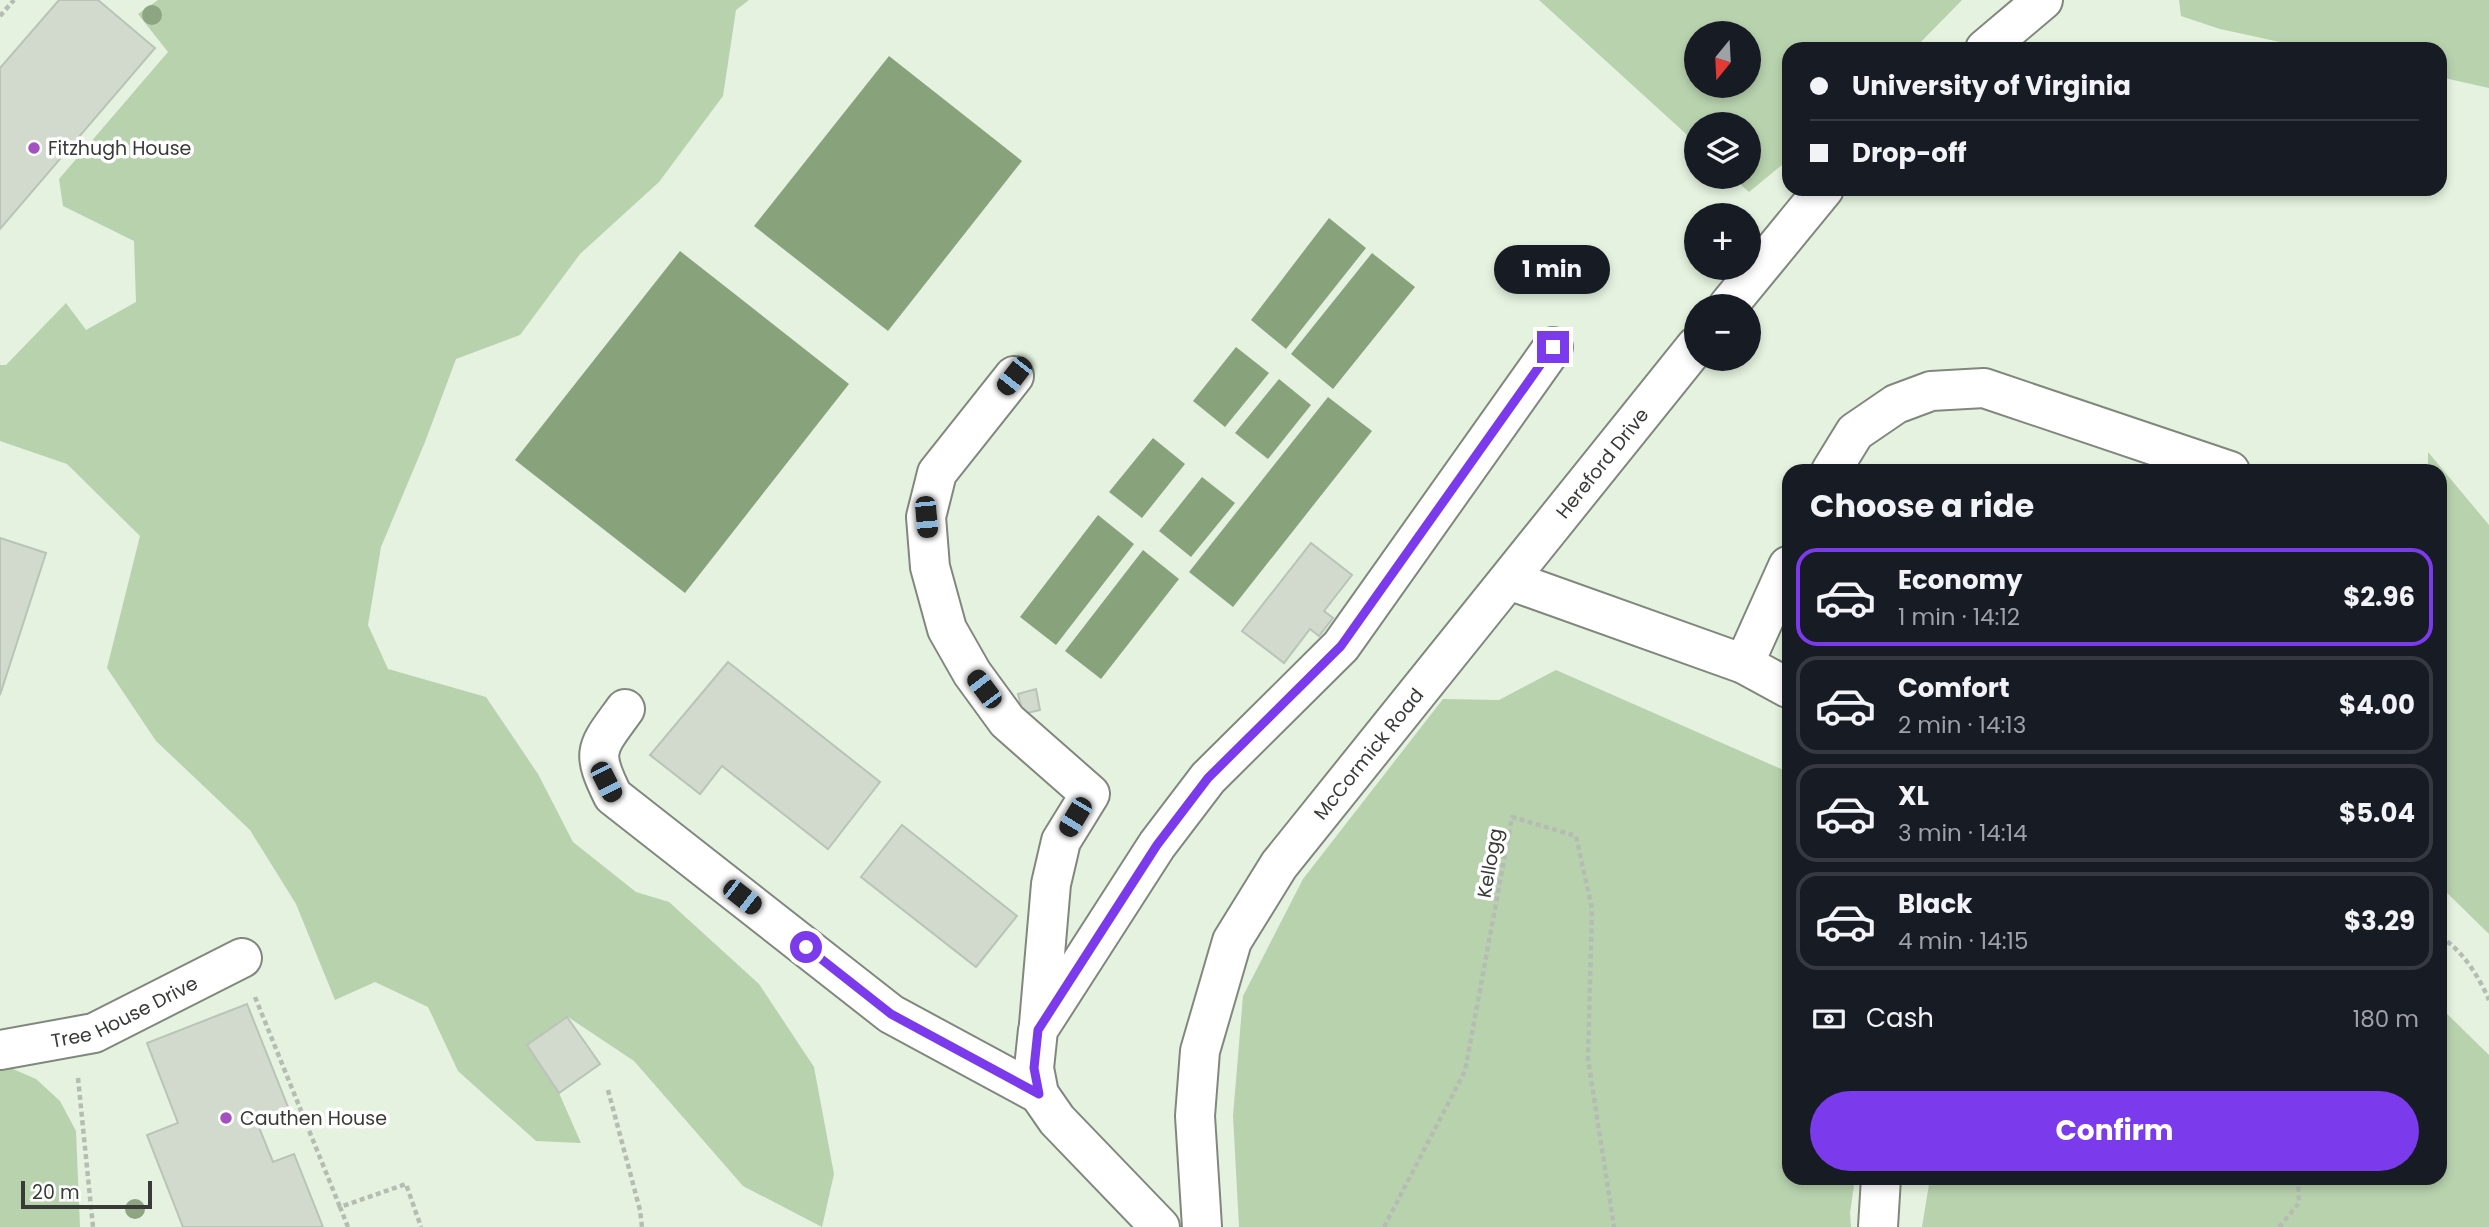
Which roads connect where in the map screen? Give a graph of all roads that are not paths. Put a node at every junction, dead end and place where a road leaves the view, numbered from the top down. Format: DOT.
graph roads {
  1 [pos="2043,0"];
  2 [pos="1993,42"];
  3 [pos="1818,196"];
  4 [pos="1738,294"];
  5 [pos="1553,347"];
  6 [pos="1684,361"];
  7 [pos="1014,376"];
  8 [pos="1835,464"];
  9 [pos="2209,464"];
  10 [pos="1782,579"];
  11 [pos="1509,580"];
  12 [pos="1744,664"];
  13 [pos="1782,685"];
  14 [pos="625,709"];
  15 [pos="242,958"];
  16 [pos="1038,1030"];
  17 [pos="0,1050"];
  18 [pos="1039,1094"];
  19 [pos="1881,1185"];
  20 [pos="1160,1227"];
  21 [pos="1202,1227"];
  22 [pos="1878,1227"];
  1 -- 2 [label="street"];
  3 -- 4 [label="street"];
  5 -- 16 [label="street"];
  6 -- 11 [label="street, Hereford Drive"];
  7 -- 16 [label="street"];
  8 -- 9 [label="street"];
  10 -- 12 [label="street"];
  11 -- 12 [label="street"];
  11 -- 21 [label="street, McCormick Road"];
  12 -- 13 [label="street"];
  14 -- 18 [label="street"];
  15 -- 17 [label="street, Tree House Drive"];
  16 -- 18 [label="street"];
  18 -- 20 [label="street"];
  19 -- 22 [label="street"];
}
